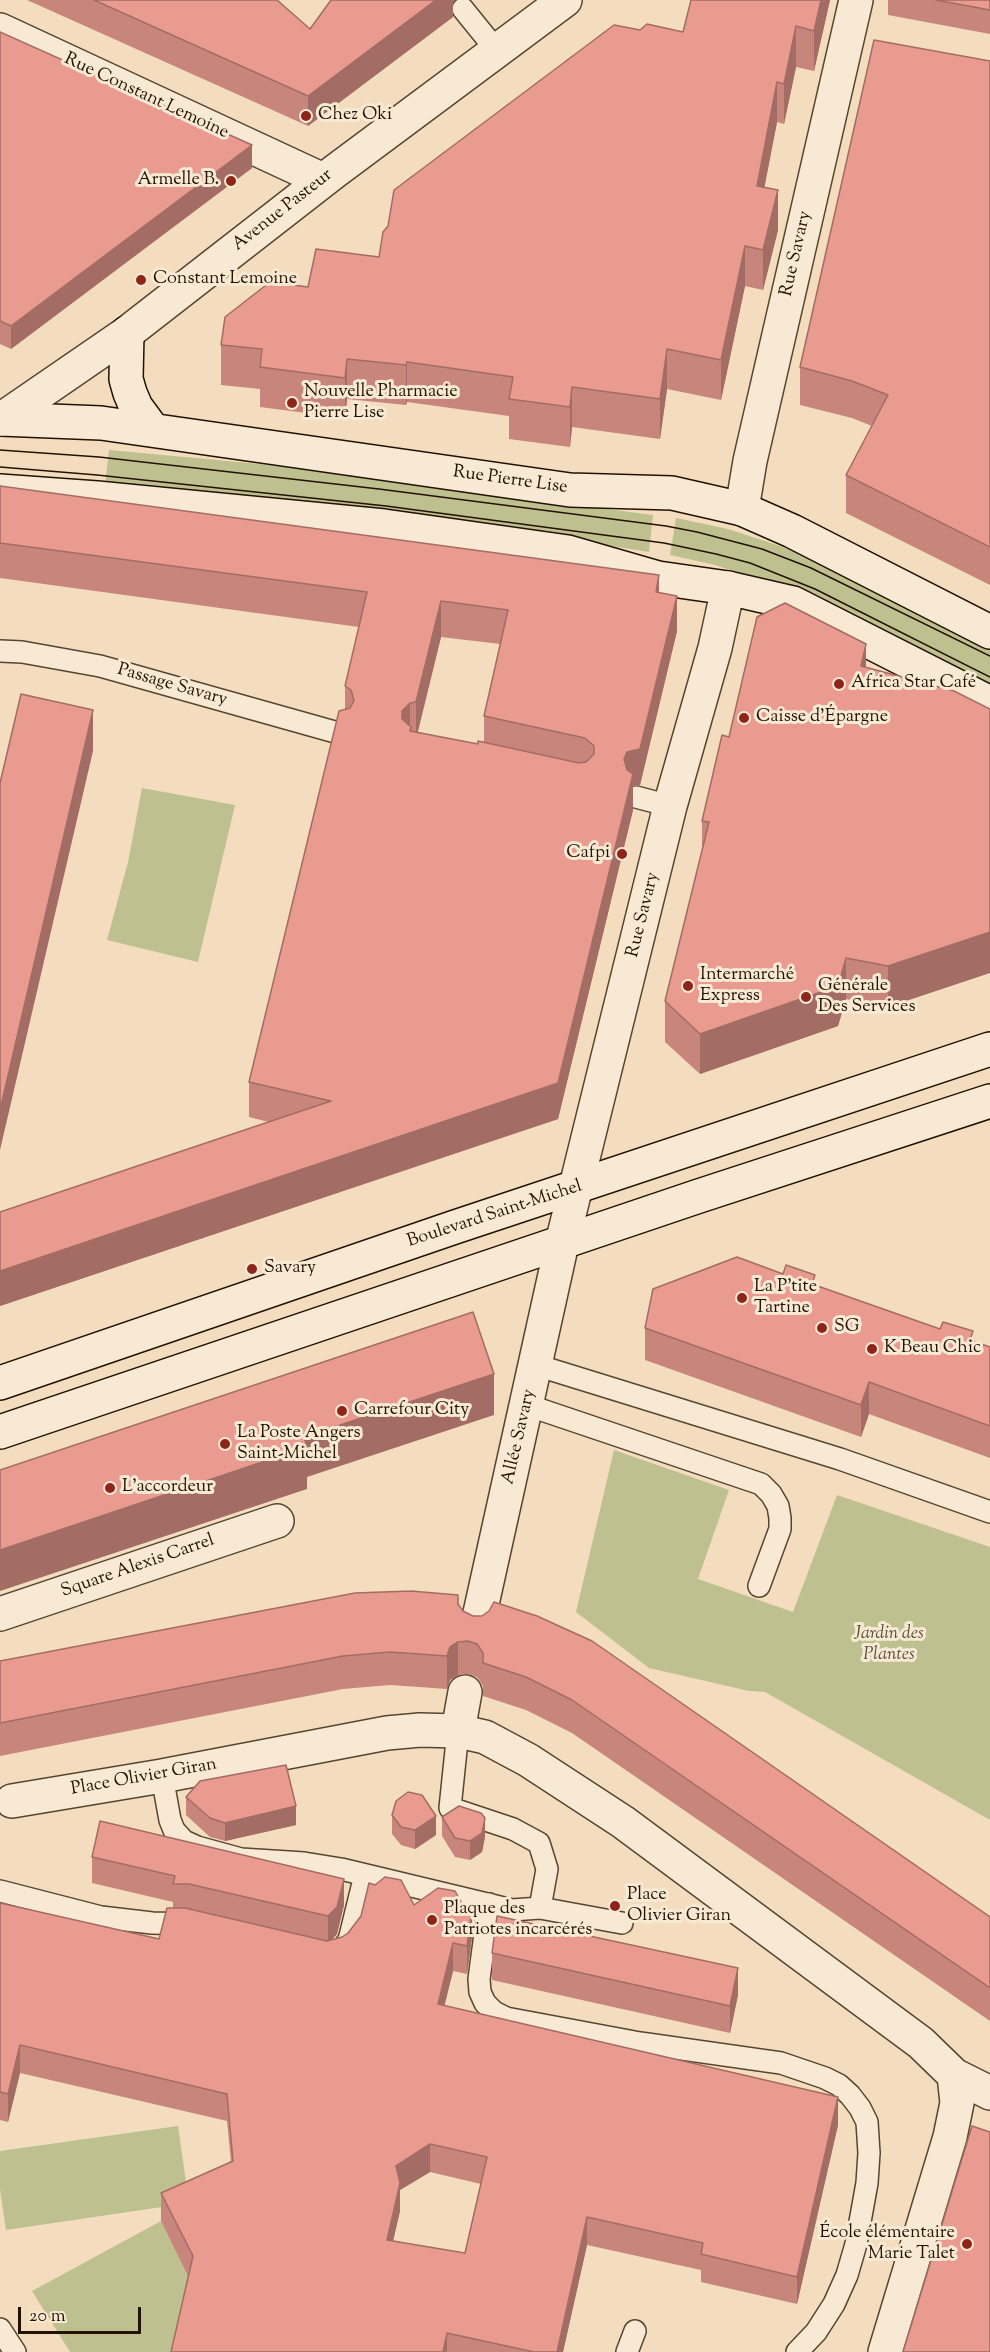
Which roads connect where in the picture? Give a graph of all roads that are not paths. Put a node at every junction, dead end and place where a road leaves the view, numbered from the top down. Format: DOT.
graph roads {
  1 [pos="565,0"];
  2 [pos="856,0"];
  3 [pos="464,9"];
  4 [pos="0,30"];
  5 [pos="497,51"];
  6 [pos="323,180"];
  7 [pos="127,333"];
  8 [pos="1,420"];
  9 [pos="153,430"];
  10 [pos="0,491"];
  11 [pos="742,509"];
  12 [pos="728,588"];
  13 [pos="990,632"];
  14 [pos="0,651"];
  15 [pos="990,703"];
  16 [pos="342,734"];
  17 [pos="636,797"];
  18 [pos="670,806"];
  19 [pos="990,1049"];
  20 [pos="990,1101"];
  21 [pos="577,1188"];
  22 [pos="562,1243"];
  23 [pos="536,1365"];
  24 [pos="0,1383"];
  25 [pos="527,1405"];
  26 [pos="0,1432"];
  27 [pos="990,1512"];
  28 [pos="276,1521"];
  29 [pos="759,1586"];
  30 [pos="0,1614"];
  31 [pos="476,1631"];
  32 [pos="465,1692"];
  33 [pos="458,1731"];
  34 [pos="162,1776"];
  35 [pos="12,1801"];
  36 [pos="365,1875"];
  37 [pos="0,1891"];
  38 [pos="489,1905"];
  39 [pos="540,1908"];
  40 [pos="622,1923"];
  41 [pos="208,1928"];
  42 [pos="319,1955"];
  43 [pos="954,2075"];
  44 [pos="990,2093"];
  45 [pos="0,2329"];
  46 [pos="635,2331"];
  47 [pos="15,2352"];
  48 [pos="627,2352"];
  49 [pos="797,2352"];
  50 [pos="885,2352"];
  1 -- 5 [label="street, Avenue Pasteur"];
  2 -- 11 [label="street, Rue Savary"];
  3 -- 5 [label="lane"];
  4 -- 6 [label="street, Rue Constant Lemoine"];
  5 -- 6 [label="street, Avenue Pasteur"];
  6 -- 7 [label="street, Avenue Pasteur"];
  7 -- 8 [label="street, Avenue Pasteur"];
  7 -- 9 [label="street"];
  8 -- 9 [label="street, Rue Pierre Lise"];
  9 -- 11 [label="street, Rue Pierre Lise"];
  10 -- 12 [label="street"];
  11 -- 13 [label="street, Rue Pierre Lise"];
  12 -- 15 [label="street"];
  12 -- 18 [label="street, Rue Savary"];
  14 -- 16 [label="lane, Passage Savary"];
  17 -- 18 [label="lane"];
  18 -- 21 [label="street, Rue Savary"];
  19 -- 21 [label="street, Boulevard Saint-Michel"];
  20 -- 22 [label="street"];
  21 -- 22 [label="street, Rue Savary"];
  21 -- 24 [label="street, Boulevard Saint-Michel"];
  22 -- 23 [label="street, Allée Savary"];
  22 -- 26 [label="street"];
  23 -- 25 [label="street, Allée Savary"];
  23 -- 27 [label="lane"];
  25 -- 29 [label="lane"];
  25 -- 31 [label="street, Allée Savary"];
  28 -- 30 [label="street, Square Alexis Carrel"];
  32 -- 33 [label="street"];
  33 -- 34 [label="street, Place Olivier Giran"];
  33 -- 39 [label="lane"];
  33 -- 43 [label="street, Place Olivier Giran"];
  34 -- 35 [label="street, Place Olivier Giran"];
  34 -- 36 [label="lane"];
  36 -- 38 [label="lane"];
  36 -- 42 [label="lane"];
  37 -- 41 [label="lane"];
  38 -- 39 [label="lane"];
  38 -- 49 [label="lane"];
  39 -- 40 [label="lane"];
  43 -- 44 [label="street, Place Olivier Giran"];
  43 -- 50 [label="street"];
  45 -- 47 [label="lane"];
  46 -- 48 [label="lane"];
}
